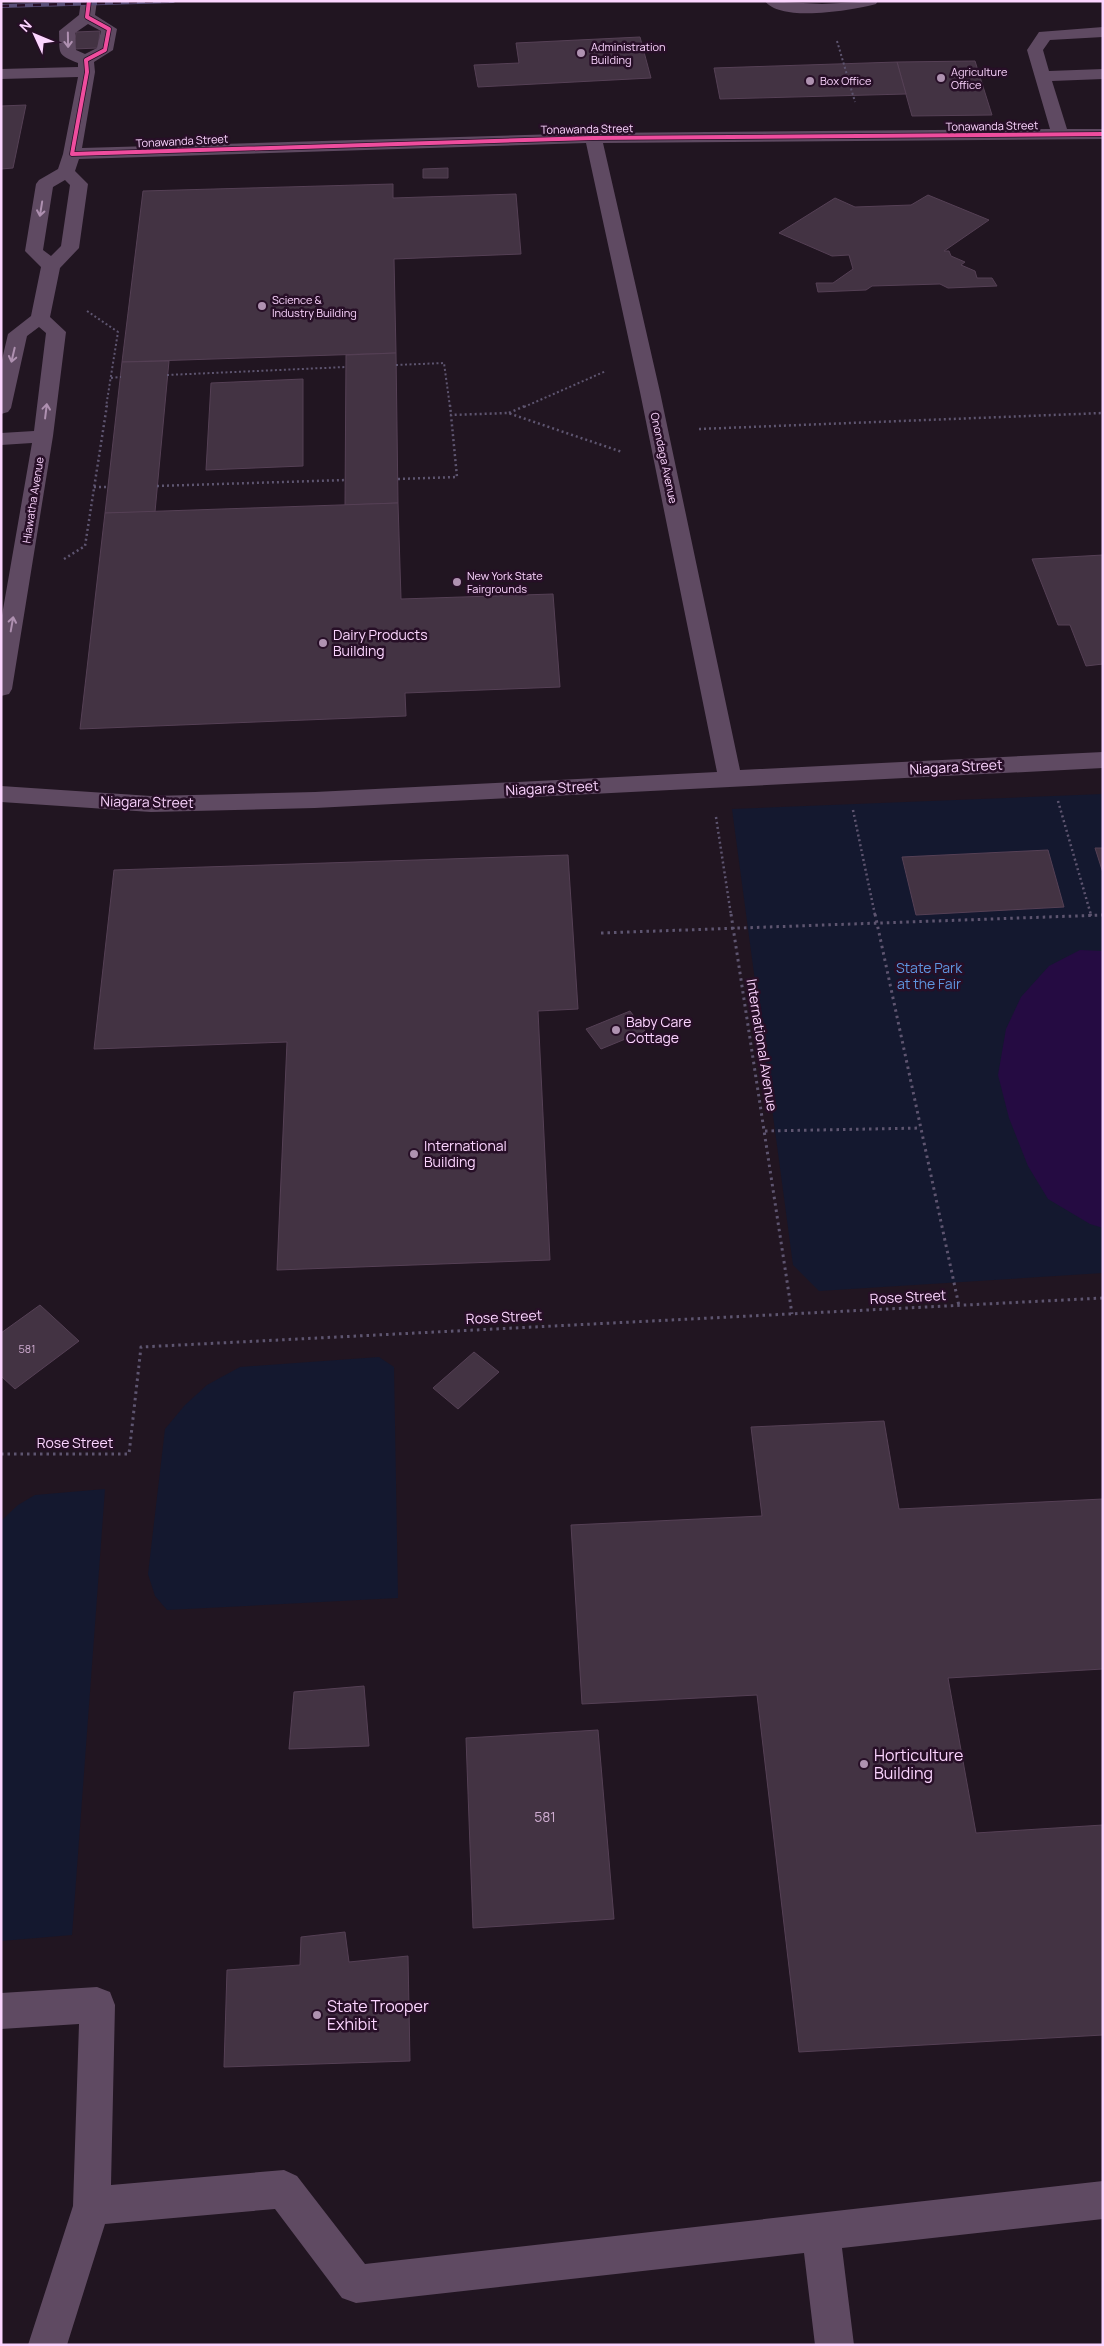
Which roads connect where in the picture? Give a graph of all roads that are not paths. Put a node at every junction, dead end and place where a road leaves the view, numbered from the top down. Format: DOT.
graph roads {
  1 [pos="773,1"];
  2 [pos="870,1"];
  3 [pos="88,9"];
  4 [pos="1103,32"];
  5 [pos="87,66"];
  6 [pos="1,74"];
  7 [pos="1103,74"];
  8 [pos="1042,76"];
  9 [pos="1103,134"];
  10 [pos="1060,135"];
  11 [pos="593,138"];
  12 [pos="72,154"];
  13 [pos="66,172"];
  14 [pos="49,275"];
  15 [pos="40,318"];
  16 [pos="1,408"];
  17 [pos="43,436"];
  18 [pos="1,439"];
  19 [pos="13,580"];
  20 [pos="1,689"];
  21 [pos="1103,760"];
  22 [pos="720,778"];
  23 [pos="1,794"];
  24 [pos="1,2011"];
  25 [pos="1103,2200"];
  26 [pos="92,2206"];
  27 [pos="821,2232"];
  28 [pos="47,2345"];
  29 [pos="835,2345"];
  1 -- 2 [label="lane"];
  3 -- 5 [label="lane, one-way"];
  3 -- 5 [label="lane"];
  4 -- 8 [label="lane"];
  5 -- 6 [label="lane"];
  5 -- 12 [label="lane"];
  7 -- 8 [label="lane"];
  8 -- 10 [label="lane"];
  9 -- 10 [label="lane, Tonawanda Street"];
  10 -- 11 [label="lane, Tonawanda Street"];
  11 -- 12 [label="lane, Tonawanda Street"];
  11 -- 22 [label="lane, Onondaga Avenue"];
  12 -- 13 [label="lane"];
  13 -- 14 [label="lane"];
  13 -- 14 [label="lane, one-way"];
  14 -- 15 [label="lane"];
  15 -- 16 [label="lane, one-way"];
  17 -- 15 [label="lane, Hiawatha Avenue, one-way"];
  17 -- 18 [label="lane"];
  17 -- 19 [label="lane, Hiawatha Avenue"];
  20 -- 19 [label="lane, Hiawatha Avenue, one-way"];
  21 -- 22 [label="lane, Niagara Street"];
  22 -- 23 [label="lane, Niagara Street"];
  24 -- 26 [label="lane"];
  25 -- 27 [label="lane"];
  26 -- 27 [label="lane"];
  26 -- 28 [label="lane"];
  27 -- 29 [label="lane"];
}
